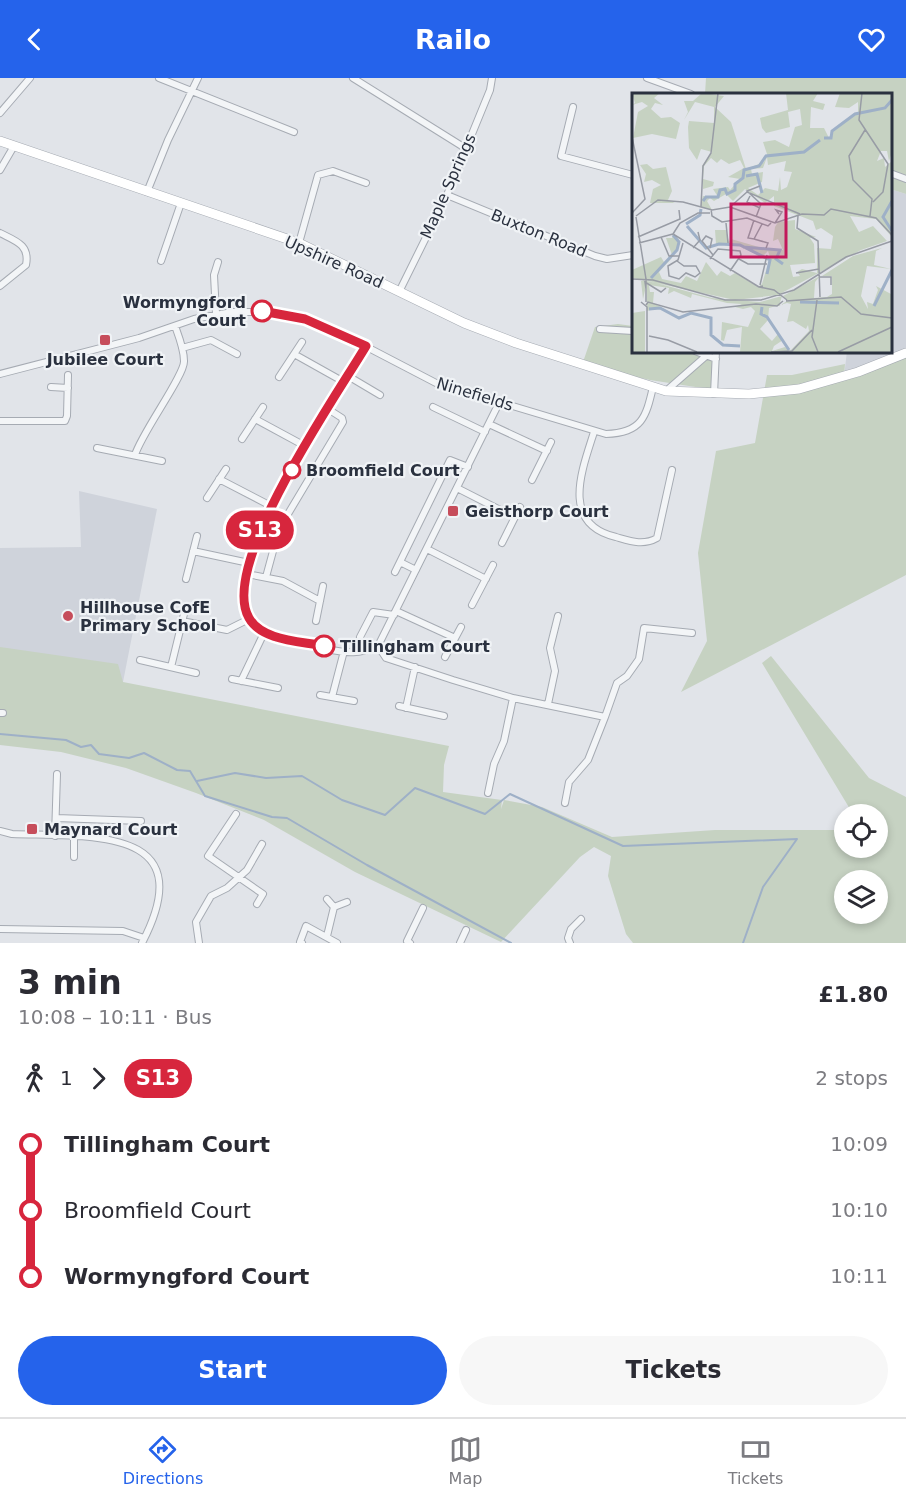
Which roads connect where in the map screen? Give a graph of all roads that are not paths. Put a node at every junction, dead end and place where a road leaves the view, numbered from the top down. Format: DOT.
graph roads {
  1 [pos="30,78"];
  2 [pos="159,78"];
  3 [pos="198,78"];
  4 [pos="353,78"];
  5 [pos="492,78"];
  6 [pos="647,78"];
  7 [pos="192,92"];
  8 [pos="688,93"];
  9 [pos="573,107"];
  10 [pos="0,113"];
  11 [pos="294,132"];
  12 [pos="0,141"];
  13 [pos="14,146"];
  14 [pos="465,148"];
  15 [pos="0,170"];
  16 [pos="891,173"];
  17 [pos="632,175"];
  18 [pos="906,179"];
  19 [pos="366,183"];
  20 [pos="147,192"];
  21 [pos="447,195"];
  22 [pos="181,203"];
  23 [pos="0,233"];
  24 [pos="299,243"];
  25 [pos="632,255"];
  26 [pos="161,261"];
  27 [pos="218,261"];
  28 [pos="0,286"];
  29 [pos="399,292"];
  30 [pos="216,314"];
  31 [pos="175,326"];
  32 [pos="600,329"];
  33 [pos="632,331"];
  34 [pos="302,342"];
  35 [pos="366,346"];
  36 [pos="182,348"];
  37 [pos="696,352"];
  38 [pos="906,353"];
  39 [pos="237,354"];
  40 [pos="294,354"];
  41 [pos="716,355"];
  42 [pos="706,356"];
  43 [pos="0,374"];
  44 [pos="68,375"];
  45 [pos="279,377"];
  46 [pos="346,379"];
  47 [pos="51,387"];
  48 [pos="653,387"];
  49 [pos="68,388"];
  50 [pos="666,391"];
  51 [pos="380,395"];
  52 [pos="714,395"];
  53 [pos="500,402"];
  54 [pos="263,407"];
  55 [pos="433,407"];
  56 [pos="328,409"];
  57 [pos="255,419"];
  58 [pos="0,421"];
  59 [pos="489,424"];
  60 [pos="485,432"];
  61 [pos="594,432"];
  62 [pos="242,440"];
  63 [pos="551,442"];
  64 [pos="306,446"];
  65 [pos="97,448"];
  66 [pos="547,452"];
  67 [pos="135,455"];
  68 [pos="162,461"];
  69 [pos="468,467"];
  70 [pos="226,469"];
  71 [pos="672,470"];
  72 [pos="219,479"];
  73 [pos="532,480"];
  74 [pos="457,488"];
  75 [pos="207,498"];
  76 [pos="271,506"];
  77 [pos="520,507"];
  78 [pos="514,517"];
  79 [pos="197,536"];
  80 [pos="502,543"];
  81 [pos="427,549"];
  82 [pos="193,551"];
  83 [pos="400,562"];
  84 [pos="249,563"];
  85 [pos="493,565"];
  86 [pos="416,570"];
  87 [pos="395,572"];
  88 [pos="247,574"];
  89 [pos="266,577"];
  90 [pos="186,579"];
  91 [pos="486,579"];
  92 [pos="323,586"];
  93 [pos="320,601"];
  94 [pos="472,604"];
  95 [pos="395,613"];
  96 [pos="558,616"];
  97 [pos="249,619"];
  98 [pos="316,621"];
  99 [pos="461,627"];
  100 [pos="264,633"];
  101 [pos="692,633"];
  102 [pos="360,637"];
  103 [pos="455,638"];
  104 [pos="378,646"];
  105 [pos="344,651"];
  106 [pos="445,657"];
  107 [pos="140,660"];
  108 [pos="171,667"];
  109 [pos="416,667"];
  110 [pos="196,673"];
  111 [pos="232,679"];
  112 [pos="241,681"];
  113 [pos="278,688"];
  114 [pos="320,695"];
  115 [pos="332,697"];
  116 [pos="513,698"];
  117 [pos="354,701"];
  118 [pos="548,704"];
  119 [pos="444,716"];
  120 [pos="605,717"];
  121 [pos="57,774"];
  122 [pos="488,793"];
  123 [pos="565,802"];
  124 [pos="236,813"];
  125 [pos="56,818"];
  126 [pos="141,822"];
  127 [pos="0,831"];
  128 [pos="55,836"];
  129 [pos="74,837"];
  130 [pos="262,844"];
  131 [pos="74,857"];
  132 [pos="236,878"];
  133 [pos="327,899"];
  134 [pos="347,902"];
  135 [pos="257,904"];
  136 [pos="334,906"];
  137 [pos="423,908"];
  138 [pos="581,919"];
  139 [pos="0,929"];
  140 [pos="466,930"];
  141 [pos="327,936"];
  142 [pos="143,941"];
  143 [pos="199,943"];
  144 [pos="302,943"];
  145 [pos="337,943"];
  146 [pos="410,943"];
  147 [pos="460,943"];
  148 [pos="570,943"];
  1 -- 10 [label="street"];
  2 -- 7 [label="street"];
  3 -- 7 [label="street"];
  4 -- 14 [label="street"];
  5 -- 14 [label="street, Maple Springs"];
  6 -- 8 [label="street"];
  7 -- 11 [label="street"];
  7 -- 20 [label="street"];
  9 -- 17 [label="street"];
  12 -- 13 [label="street, Upshire Road"];
  13 -- 15 [label="street"];
  13 -- 20 [label="street, Upshire Road"];
  14 -- 21 [label="street, Maple Springs"];
  16 -- 18 [label="street"];
  19 -- 24 [label="street"];
  20 -- 22 [label="street, Upshire Road"];
  21 -- 25 [label="street, Buxton Road"];
  21 -- 29 [label="street, Maple Springs"];
  22 -- 24 [label="street, Upshire Road"];
  22 -- 26 [label="street"];
  23 -- 28 [label="street"];
  24 -- 29 [label="street, Upshire Road"];
  27 -- 30 [label="street"];
  29 -- 48 [label="street, Upshire Road"];
  30 -- 31 [label="street, Ninefields"];
  30 -- 35 [label="street, Ninefields"];
  31 -- 36 [label="street"];
  31 -- 43 [label="street, Ninefields"];
  32 -- 33 [label="street"];
  34 -- 40 [label="street"];
  35 -- 46 [label="street"];
  35 -- 53 [label="street, Ninefields"];
  36 -- 39 [label="street"];
  36 -- 67 [label="street"];
  37 -- 42 [label="street"];
  38 -- 52 [label="street, Upshire Road"];
  40 -- 45 [label="street"];
  40 -- 46 [label="street"];
  41 -- 42 [label="street"];
  41 -- 52 [label="street"];
  42 -- 50 [label="street"];
  44 -- 49 [label="street"];
  46 -- 51 [label="street"];
  46 -- 56 [label="street"];
  47 -- 49 [label="street"];
  48 -- 50 [label="street, Upshire Road"];
  48 -- 61 [label="street, Ninefields"];
  49 -- 58 [label="street"];
  50 -- 52 [label="street, Upshire Road"];
  53 -- 59 [label="street"];
  53 -- 61 [label="street, Ninefields"];
  54 -- 57 [label="street"];
  55 -- 60 [label="street"];
  56 -- 64 [label="street"];
  56 -- 89 [label="street"];
  57 -- 62 [label="street"];
  57 -- 64 [label="street"];
  59 -- 60 [label="street"];
  59 -- 66 [label="street"];
  60 -- 69 [label="street"];
  61 -- 71 [label="street"];
  63 -- 66 [label="street"];
  64 -- 76 [label="street"];
  65 -- 67 [label="street"];
  66 -- 73 [label="street"];
  67 -- 68 [label="street"];
  69 -- 74 [label="street"];
  69 -- 83 [label="street"];
  70 -- 72 [label="street"];
  72 -- 75 [label="street"];
  72 -- 76 [label="street"];
  74 -- 78 [label="street"];
  74 -- 81 [label="street"];
  76 -- 84 [label="street"];
  77 -- 78 [label="street"];
  78 -- 80 [label="street"];
  79 -- 82 [label="street"];
  81 -- 86 [label="street"];
  81 -- 91 [label="street"];
  82 -- 84 [label="street"];
  82 -- 90 [label="street"];
  83 -- 86 [label="street"];
  83 -- 87 [label="street"];
  84 -- 88 [label="street"];
  85 -- 91 [label="street"];
  86 -- 95 [label="street"];
  88 -- 89 [label="street"];
  88 -- 97 [label="street"];
  89 -- 93 [label="street"];
  91 -- 94 [label="street"];
  92 -- 93 [label="street"];
  93 -- 98 [label="street"];
  95 -- 102 [label="street"];
  95 -- 103 [label="street"];
  95 -- 104 [label="street"];
  96 -- 118 [label="street"];
  97 -- 100 [label="street"];
  97 -- 108 [label="street"];
  99 -- 103 [label="street"];
  100 -- 105 [label="street"];
  100 -- 112 [label="street"];
  101 -- 120 [label="street"];
  103 -- 106 [label="street"];
  104 -- 105 [label="street"];
  104 -- 109 [label="street"];
  105 -- 115 [label="street"];
  107 -- 108 [label="street"];
  108 -- 110 [label="street"];
  109 -- 116 [label="street"];
  109 -- 119 [label="street"];
  111 -- 112 [label="street"];
  112 -- 113 [label="street"];
  114 -- 115 [label="street"];
  115 -- 117 [label="street"];
  116 -- 118 [label="street"];
  116 -- 122 [label="street"];
  118 -- 120 [label="street"];
  120 -- 123 [label="street"];
  121 -- 125 [label="street"];
  124 -- 132 [label="street"];
  125 -- 126 [label="street"];
  125 -- 128 [label="street"];
  127 -- 128 [label="street"];
  128 -- 129 [label="street"];
  129 -- 131 [label="street"];
  129 -- 142 [label="street"];
  130 -- 132 [label="street"];
  132 -- 135 [label="street"];
  132 -- 143 [label="street"];
  133 -- 136 [label="street"];
  134 -- 136 [label="street"];
  136 -- 141 [label="street"];
  137 -- 146 [label="street"];
  138 -- 148 [label="street"];
  139 -- 142 [label="street"];
  140 -- 147 [label="street"];
  141 -- 144 [label="street"];
  141 -- 145 [label="street"];
}
